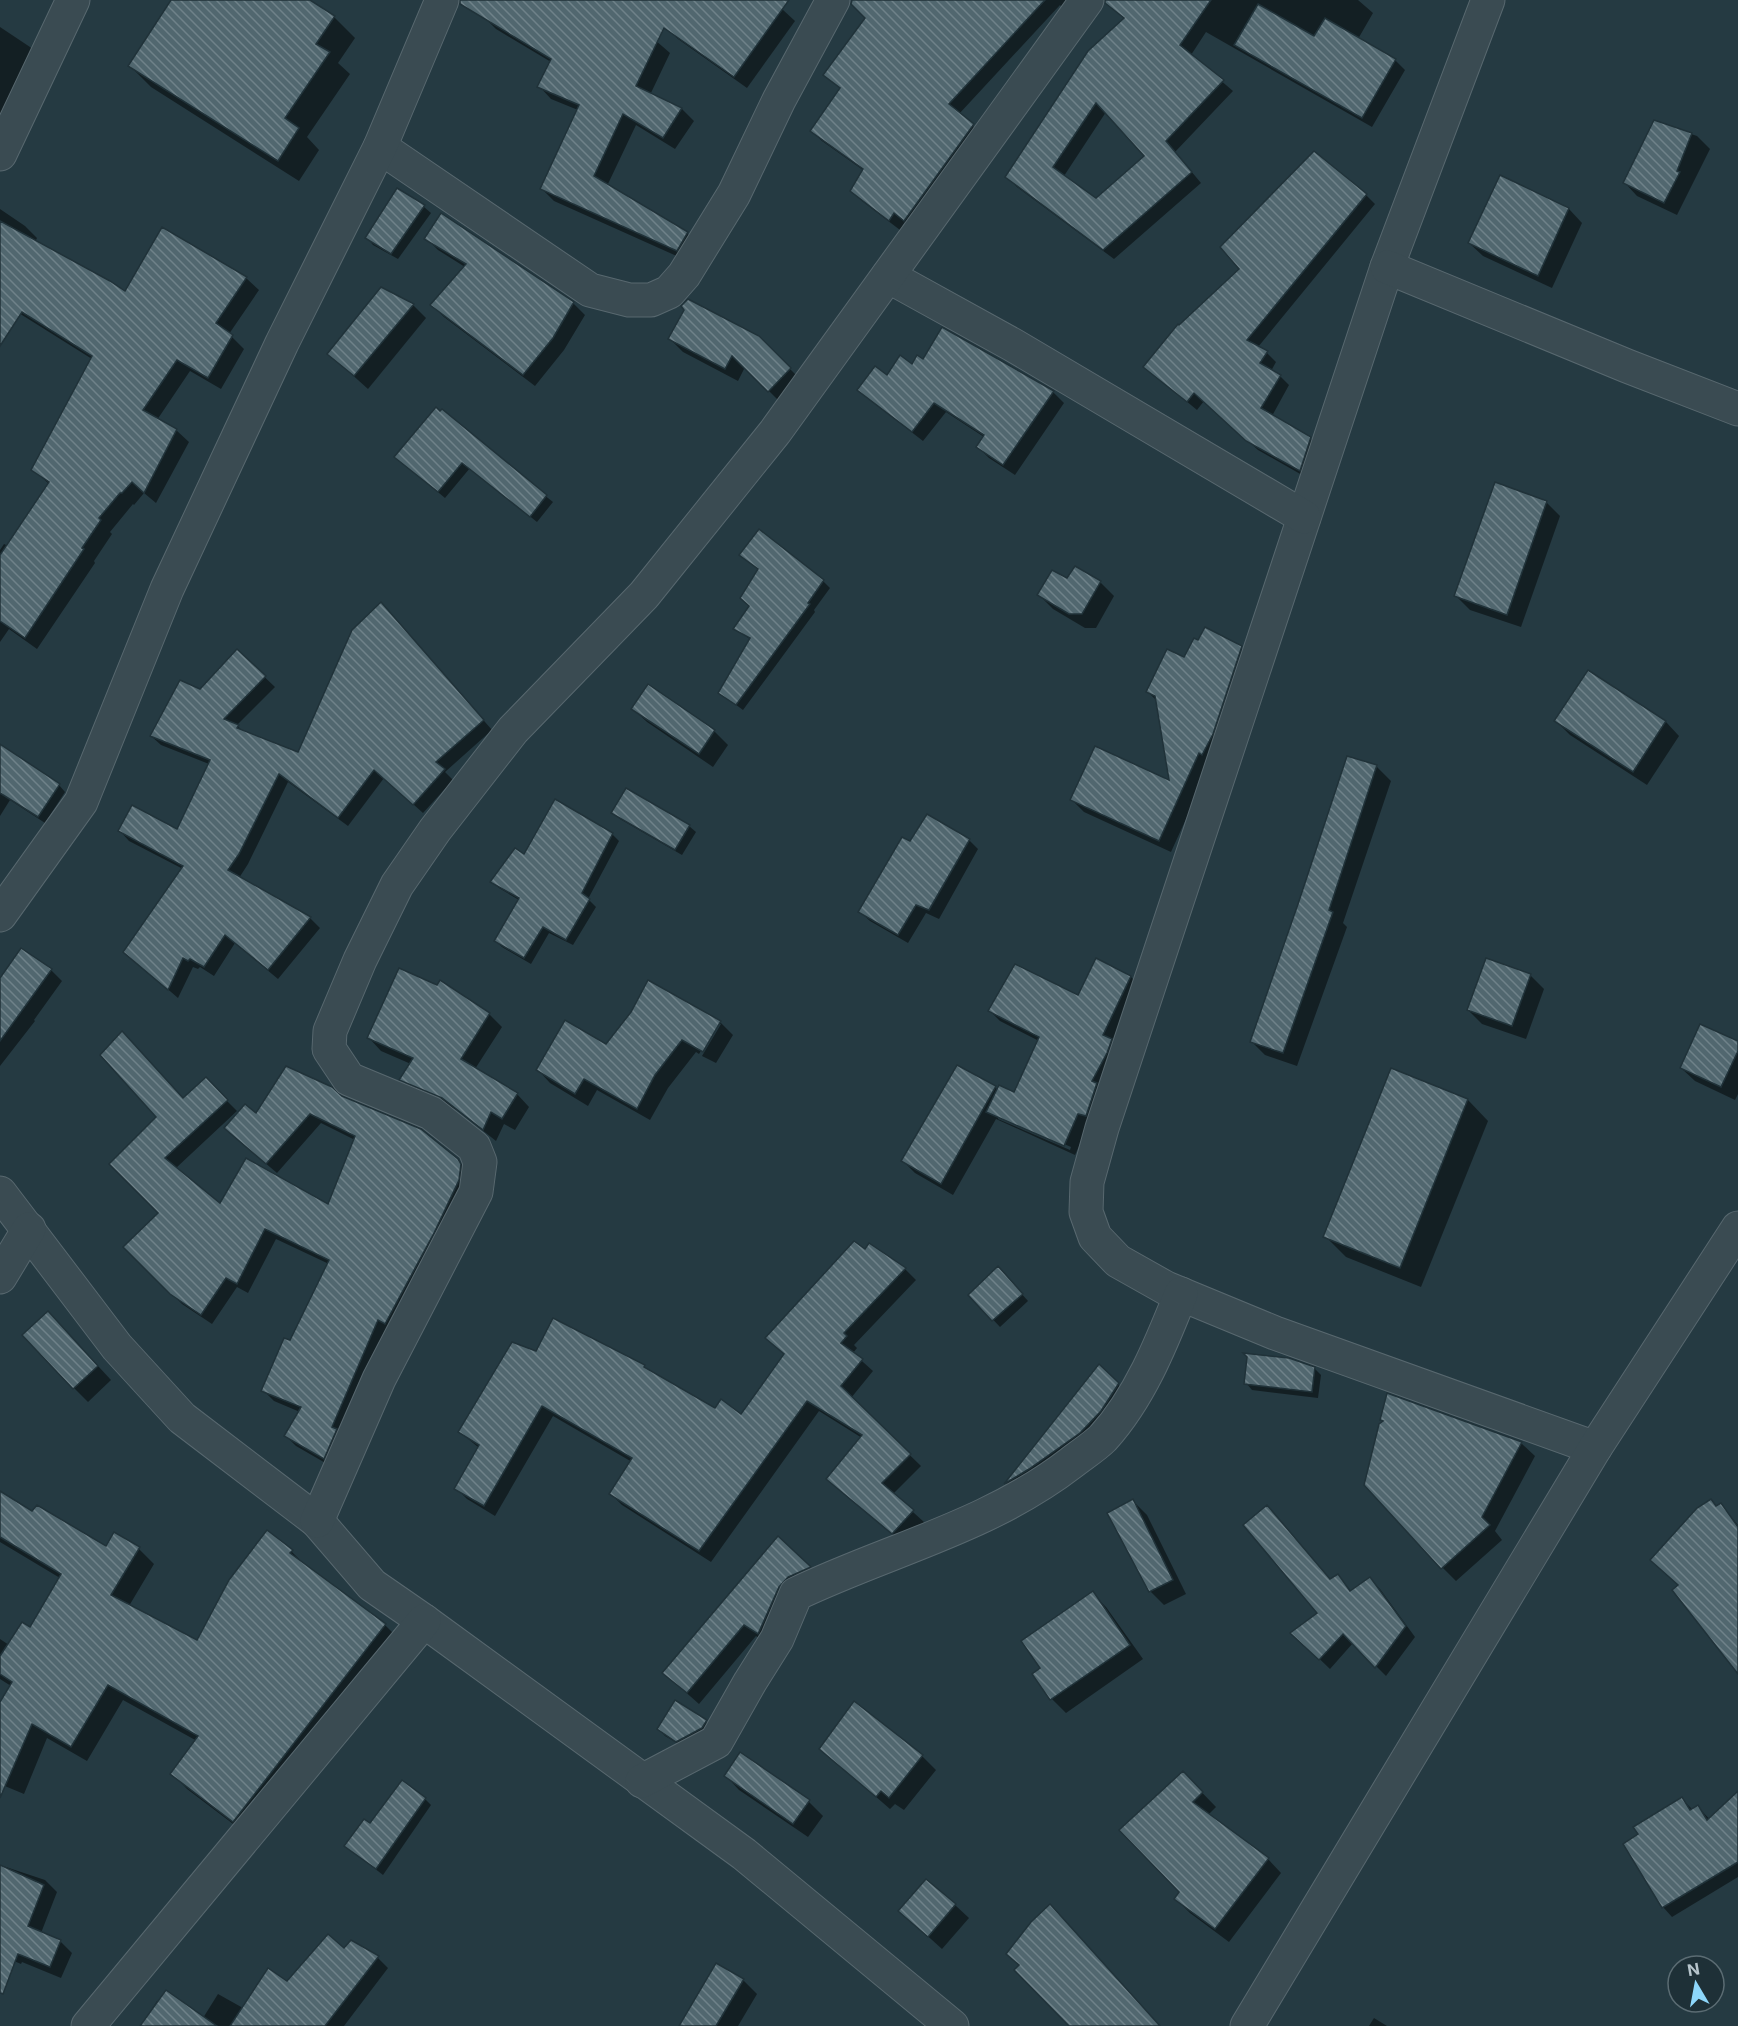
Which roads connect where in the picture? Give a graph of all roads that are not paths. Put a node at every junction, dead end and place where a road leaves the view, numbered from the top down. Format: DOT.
graph roads {
  1 [pos="73,0"];
  2 [pos="442,0"];
  3 [pos="833,0"];
  4 [pos="1087,0"];
  5 [pos="1488,0"];
  6 [pos="381,147"];
  7 [pos="0,154"];
  8 [pos="1387,267"];
  9 [pos="888,276"];
  10 [pos="1738,408"];
  11 [pos="1304,517"];
  12 [pos="0,915"];
  13 [pos="0,1193"];
  14 [pos="1738,1228"];
  15 [pos="29,1229"];
  16 [pos="0,1277"];
  17 [pos="1181,1294"];
  18 [pos="1595,1448"];
  19 [pos="317,1521"];
  20 [pos="424,1621"];
  21 [pos="642,1781"];
  22 [pos="88,2026"];
  23 [pos="952,2026"];
  24 [pos="1246,2026"];
  1 -- 7 [label="street"];
  2 -- 6 [label="street"];
  3 -- 6 [label="street"];
  4 -- 9 [label="street"];
  5 -- 8 [label="street"];
  6 -- 12 [label="street"];
  8 -- 10 [label="street"];
  8 -- 11 [label="street"];
  9 -- 11 [label="street"];
  9 -- 19 [label="street"];
  11 -- 17 [label="street"];
  13 -- 15 [label="street"];
  14 -- 18 [label="street"];
  15 -- 16 [label="street"];
  15 -- 19 [label="street"];
  17 -- 18 [label="street"];
  17 -- 21 [label="street"];
  18 -- 24 [label="street"];
  19 -- 20 [label="street"];
  20 -- 21 [label="street"];
  20 -- 22 [label="street"];
  21 -- 23 [label="street"];
}
